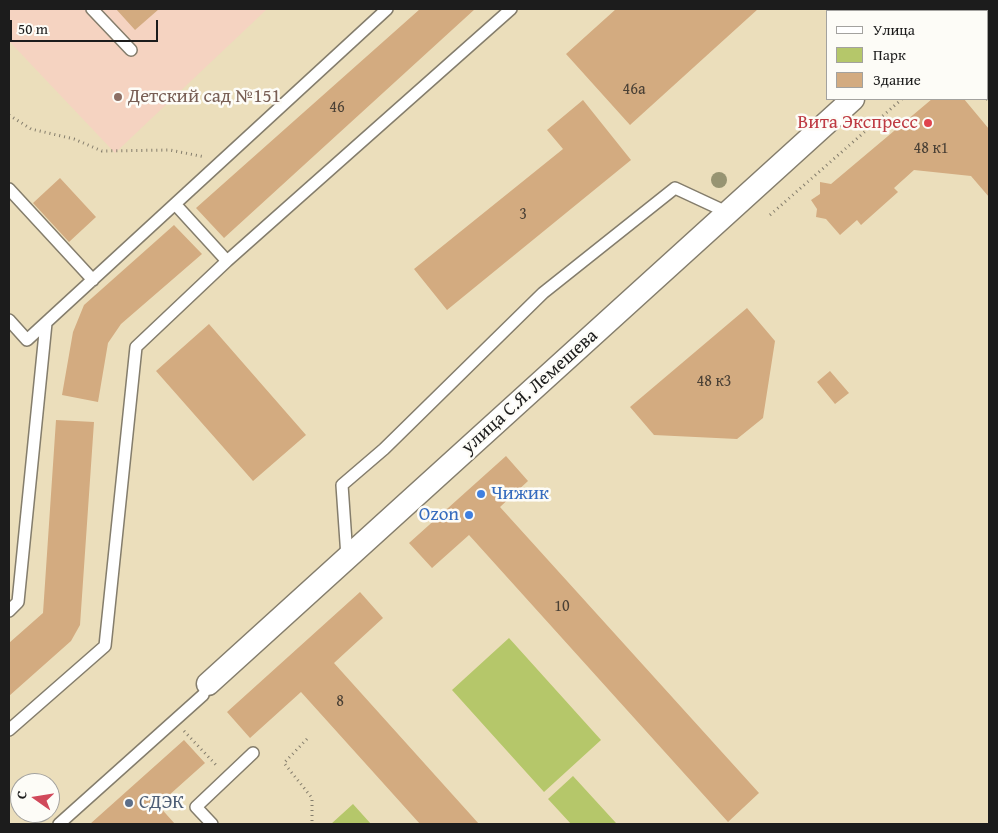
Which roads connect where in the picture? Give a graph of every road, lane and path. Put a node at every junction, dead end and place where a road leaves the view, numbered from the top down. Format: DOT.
graph roads {
  1 [pos="92,9"];
  2 [pos="387,9"];
  3 [pos="511,9"];
  4 [pos="131,50"];
  5 [pos="851,100"];
  6 [pos="901,100"];
  7 [pos="9,115"];
  8 [pos="223,160"];
  9 [pos="9,189"];
  10 [pos="175,204"];
  11 [pos="725,215"];
  12 [pos="770,215"];
  13 [pos="227,261"];
  14 [pos="93,280"];
  15 [pos="9,320"];
  16 [pos="46,323"];
  17 [pos="347,558"];
  18 [pos="9,611"];
  19 [pos="205,690"];
  20 [pos="9,730"];
  21 [pos="178,736"];
  22 [pos="307,739"];
  23 [pos="253,753"];
  24 [pos="228,777"];
  25 [pos="59,824"];
  26 [pos="212,824"];
  27 [pos="310,824"];
  1 -- 4 [label="lane"];
  2 -- 8 [label="lane"];
  3 -- 13 [label="lane"];
  5 -- 11 [label="street, улица С.Я. Лемешева"];
  6 -- 12 [label="path"];
  7 -- 8 [label="path"];
  8 -- 10 [label="lane"];
  9 -- 14 [label="lane"];
  10 -- 13 [label="lane"];
  10 -- 14 [label="lane"];
  11 -- 17 [label="street, улица С.Я. Лемешева"];
  11 -- 17 [label="lane"];
  13 -- 20 [label="lane"];
  14 -- 16 [label="lane"];
  15 -- 16 [label="lane"];
  16 -- 18 [label="lane"];
  17 -- 19 [label="street, улица С.Я. Лемешева"];
  19 -- 25 [label="lane"];
  21 -- 24 [label="path"];
  22 -- 27 [label="path"];
  23 -- 24 [label="lane"];
  24 -- 26 [label="lane"];
}
